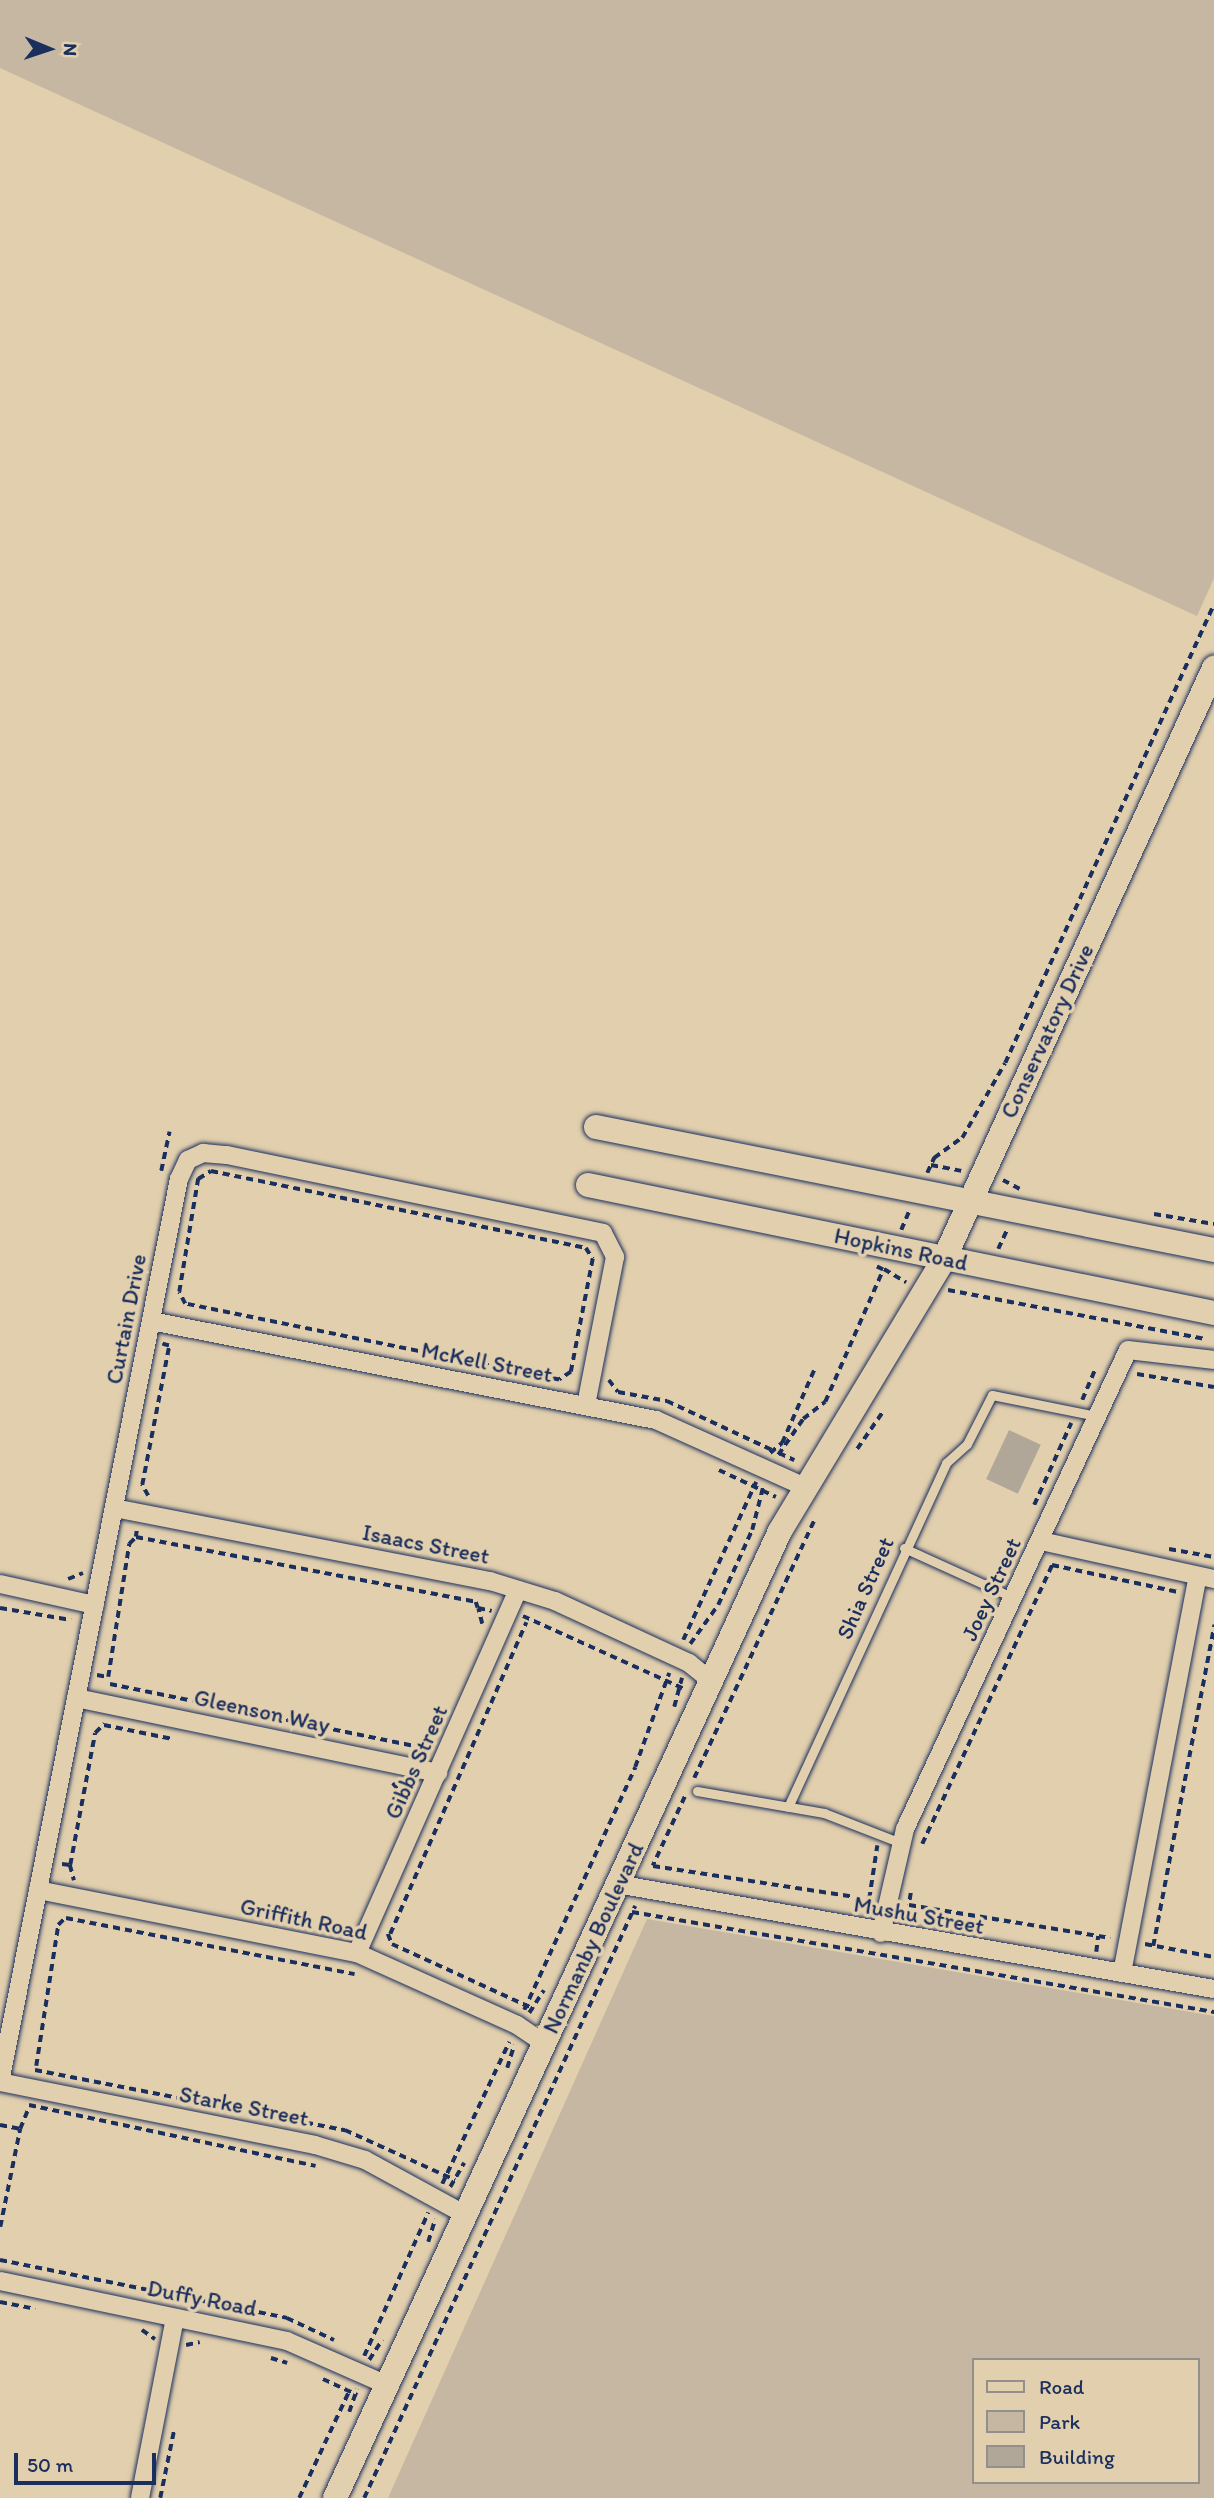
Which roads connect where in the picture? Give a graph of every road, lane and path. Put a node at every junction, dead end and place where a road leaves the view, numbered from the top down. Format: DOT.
graph roads {
  1 [pos="1214,604"];
  2 [pos="1214,668"];
  3 [pos="596,1127"];
  4 [pos="169,1132"];
  5 [pos="931,1165"];
  6 [pos="161,1173"];
  7 [pos="588,1185"];
  8 [pos="969,1202"];
  9 [pos="1214,1250"];
  10 [pos="615,1257"];
  11 [pos="945,1258"];
  12 [pos="593,1259"];
  13 [pos="874,1265"];
  14 [pos="977,1295"];
  15 [pos="1214,1313"];
  16 [pos="151,1321"];
  17 [pos="147,1341"];
  18 [pos="1214,1341"];
  19 [pos="1214,1360"];
  20 [pos="612,1367"];
  21 [pos="815,1368"];
  22 [pos="544,1377"];
  23 [pos="1130,1378"];
  24 [pos="1214,1387"];
  25 [pos="867,1388"];
  26 [pos="539,1396"];
  27 [pos="586,1405"];
  28 [pos="884,1410"];
  29 [pos="1096,1416"];
  30 [pos="772,1450"];
  31 [pos="850,1459"];
  32 [pos="716,1469"];
  33 [pos="766,1470"];
  34 [pos="803,1486"];
  35 [pos="754,1487"];
  36 [pos="145,1491"];
  37 [pos="161,1499"];
  38 [pos="114,1508"];
  39 [pos="141,1513"];
  40 [pos="816,1516"];
  41 [pos="136,1537"];
  42 [pos="1041,1541"];
  43 [pos="904,1548"];
  44 [pos="87,1559"];
  45 [pos="58,1577"];
  46 [pos="1206,1577"];
  47 [pos="0,1584"];
  48 [pos="518,1590"];
  49 [pos="1195,1596"];
  50 [pos="1014,1598"];
  51 [pos="95,1605"];
  52 [pos="0,1608"];
  53 [pos="478,1608"];
  54 [pos="508,1614"];
  55 [pos="528,1617"];
  56 [pos="71,1620"];
  57 [pos="1214,1625"];
  58 [pos="479,1633"];
  59 [pos="671,1636"];
  60 [pos="115,1640"];
  61 [pos="689,1663"];
  62 [pos="108,1677"];
  63 [pos="711,1681"];
  64 [pos="110,1684"];
  65 [pos="76,1698"];
  66 [pos="106,1704"];
  67 [pos="674,1710"];
  68 [pos="438,1729"];
  69 [pos="438,1773"];
  70 [pos="693,1781"];
  71 [pos="692,1792"];
  72 [pos="788,1807"];
  73 [pos="901,1843"];
  74 [pos="920,1848"];
  75 [pos="44,1860"];
  76 [pos="70,1866"];
  77 [pos="653,1866"];
  78 [pos="74,1877"];
  79 [pos="88,1880"];
  80 [pos="618,1884"];
  81 [pos="912,1885"];
  82 [pos="38,1890"];
  83 [pos="641,1892"];
  84 [pos="70,1896"];
  85 [pos="868,1899"];
  86 [pos="632,1912"];
  87 [pos="65,1917"];
  88 [pos="320,1926"];
  89 [pos="368,1930"];
  90 [pos="881,1933"];
  91 [pos="390,1934"];
  92 [pos="1129,1942"];
  93 [pos="392,1944"];
  94 [pos="1153,1945"];
  95 [pos="357,1954"];
  96 [pos="1214,1957"];
  97 [pos="1122,1973"];
  98 [pos="359,1975"];
  99 [pos="552,1979"];
  100 [pos="1214,1989"];
  101 [pos="1214,2012"];
  102 [pos="519,2026"];
  103 [pos="496,2038"];
  104 [pos="508,2043"];
  105 [pos="514,2046"];
  106 [pos="539,2054"];
  107 [pos="36,2067"];
  108 [pos="561,2067"];
  109 [pos="505,2079"];
  110 [pos="0,2082"];
  111 [pos="28,2109"];
  112 [pos="0,2125"];
  113 [pos="20,2129"];
  114 [pos="470,2156"];
  115 [pos="441,2197"];
  116 [pos="466,2214"];
  117 [pos="0,2227"];
  118 [pos="427,2247"];
  119 [pos="0,2281"];
  120 [pos="0,2302"];
  121 [pos="208,2302"];
  122 [pos="39,2310"];
  123 [pos="175,2318"];
  124 [pos="204,2323"];
  125 [pos="131,2328"];
  126 [pos="389,2332"];
  127 [pos="170,2341"];
  128 [pos="200,2342"];
  129 [pos="211,2344"];
  130 [pos="265,2356"];
  131 [pos="290,2363"];
  132 [pos="314,2374"];
  133 [pos="359,2374"];
  134 [pos="349,2391"];
  135 [pos="355,2394"];
  136 [pos="382,2395"];
  137 [pos="347,2422"];
  138 [pos="140,2498"];
  139 [pos="299,2498"];
  140 [pos="335,2498"];
  141 [pos="364,2498"];
  1 -- 5 [label="path"];
  2 -- 8 [label="street, Conservatory Drive"];
  3 -- 8 [label="street"];
  4 -- 6 [label="path"];
  7 -- 11 [label="street, Hopkins Road"];
  8 -- 9 [label="street"];
  8 -- 11 [label="street, Conservatory Drive"];
  10 -- 12 [label="path"];
  10 -- 16 [label="street, Curtain Drive"];
  10 -- 27 [label="street"];
  11 -- 15 [label="street, Hopkins Road"];
  11 -- 25 [label="street, Conservatory Drive"];
  12 -- 22 [label="path"];
  12 -- 22 [label="path"];
  13 -- 33 [label="path"];
  14 -- 18 [label="path"];
  16 -- 17 [label="street, Curtain Drive"];
  16 -- 26 [label="street, McKell Street"];
  17 -- 36 [label="path"];
  17 -- 38 [label="street, Curtain Drive"];
  19 -- 29 [label="street, Joey Street"];
  20 -- 30 [label="path"];
  21 -- 30 [label="path"];
  22 -- 26 [label="path"];
  23 -- 24 [label="path"];
  25 -- 34 [label="street, Normanby Boulevard"];
  26 -- 27 [label="street, McKell Street"];
  27 -- 33 [label="street, McKell Street"];
  28 -- 31 [label="path"];
  29 -- 42 [label="street, Joey Street"];
  29 -- 43 [label="lane, Shia Street"];
  30 -- 33 [label="path"];
  32 -- 35 [label="path"];
  33 -- 34 [label="street, McKell Street"];
  33 -- 35 [label="path"];
  33 -- 61 [label="path"];
  34 -- 63 [label="street, Normanby Boulevard"];
  35 -- 59 [label="path"];
  36 -- 37 [label="path"];
  36 -- 39 [label="path"];
  38 -- 39 [label="street, Isaacs Street"];
  38 -- 51 [label="street, Curtain Drive"];
  39 -- 41 [label="path"];
  39 -- 48 [label="street, Isaacs Street"];
  40 -- 70 [label="path"];
  41 -- 53 [label="path"];
  41 -- 60 [label="path"];
  42 -- 46 [label="street"];
  42 -- 50 [label="street, Joey Street"];
  43 -- 50 [label="lane"];
  43 -- 72 [label="lane, Shia Street"];
  44 -- 45 [label="path"];
  46 -- 49 [label="street"];
  47 -- 51 [label="street"];
  48 -- 54 [label="street, Gibbs Street"];
  48 -- 61 [label="street, Isaacs Street"];
  49 -- 74 [label="path"];
  49 -- 92 [label="street"];
  50 -- 73 [label="street, Joey Street"];
  51 -- 65 [label="street, Curtain Drive"];
  52 -- 56 [label="path"];
  53 -- 54 [label="path"];
  53 -- 58 [label="path"];
  54 -- 55 [label="path"];
  54 -- 69 [label="street, Gibbs Street"];
  55 -- 91 [label="path"];
  55 -- 102 [label="path"];
  57 -- 94 [label="path"];
  61 -- 63 [label="street, Isaacs Street"];
  61 -- 67 [label="path"];
  62 -- 64 [label="path"];
  63 -- 80 [label="street, Normanby Boulevard"];
  64 -- 66 [label="path"];
  64 -- 68 [label="path"];
  65 -- 66 [label="street, Gleenson Way"];
  65 -- 75 [label="street, Curtain Drive"];
  66 -- 69 [label="street, Gleenson Way"];
  66 -- 76 [label="path"];
  69 -- 89 [label="street, Gibbs Street"];
  71 -- 72 [label="lane"];
  71 -- 77 [label="path"];
  72 -- 73 [label="lane"];
  73 -- 90 [label="street, Joey Street"];
  75 -- 76 [label="path"];
  75 -- 82 [label="street, Curtain Drive"];
  76 -- 78 [label="path"];
  77 -- 83 [label="path"];
  77 -- 85 [label="path"];
  78 -- 79 [label="path"];
  78 -- 84 [label="path"];
  80 -- 83 [label="street, Mushu Street"];
  80 -- 106 [label="street, Normanby Boulevard"];
  81 -- 92 [label="path"];
  82 -- 84 [label="street, Griffith Road"];
  82 -- 110 [label="street, Curtain Drive"];
  83 -- 86 [label="path"];
  83 -- 90 [label="street, Mushu Street"];
  84 -- 87 [label="path"];
  84 -- 95 [label="street, Griffith Road"];
  86 -- 101 [label="path"];
  86 -- 108 [label="path"];
  87 -- 98 [label="path"];
  87 -- 107 [label="path"];
  88 -- 89 [label="path"];
  89 -- 91 [label="path"];
  89 -- 95 [label="street, Gibbs Street"];
  90 -- 97 [label="street, Mushu Street"];
  91 -- 93 [label="path"];
  92 -- 94 [label="path"];
  92 -- 97 [label="street"];
  94 -- 96 [label="path"];
  95 -- 102 [label="street, Griffith Road"];
  97 -- 100 [label="street, Mushu Street"];
  99 -- 102 [label="path"];
  102 -- 104 [label="path"];
  102 -- 105 [label="path"];
  102 -- 106 [label="street, Griffith Road"];
  103 -- 104 [label="path"];
  104 -- 105 [label="path"];
  104 -- 115 [label="path"];
  105 -- 106 [label="path"];
  105 -- 109 [label="path"];
  106 -- 108 [label="path"];
  106 -- 116 [label="street, Normanby Boulevard"];
  108 -- 141 [label="path"];
  110 -- 115 [label="street, Starke Street"];
  111 -- 113 [label="path"];
  112 -- 113 [label="path"];
  113 -- 117 [label="path"];
  114 -- 115 [label="path"];
  115 -- 116 [label="street, Starke Street"];
  115 -- 118 [label="path"];
  115 -- 133 [label="path"];
  116 -- 136 [label="street, Normanby Boulevard"];
  119 -- 123 [label="street, Duffy Road"];
  120 -- 122 [label="path"];
  121 -- 124 [label="path"];
  123 -- 124 [label="street, Duffy Road"];
  123 -- 127 [label="street"];
  124 -- 128 [label="path"];
  124 -- 133 [label="street, Duffy Road"];
  125 -- 127 [label="path"];
  126 -- 133 [label="path"];
  127 -- 128 [label="path"];
  127 -- 138 [label="street"];
  128 -- 129 [label="path"];
  130 -- 131 [label="path"];
  132 -- 134 [label="path"];
  133 -- 134 [label="path"];
  133 -- 135 [label="path"];
  133 -- 136 [label="street, Duffy Road"];
  134 -- 135 [label="path"];
  134 -- 139 [label="path"];
  135 -- 136 [label="path"];
  135 -- 137 [label="path"];
  136 -- 140 [label="street, Normanby Boulevard"];
}
